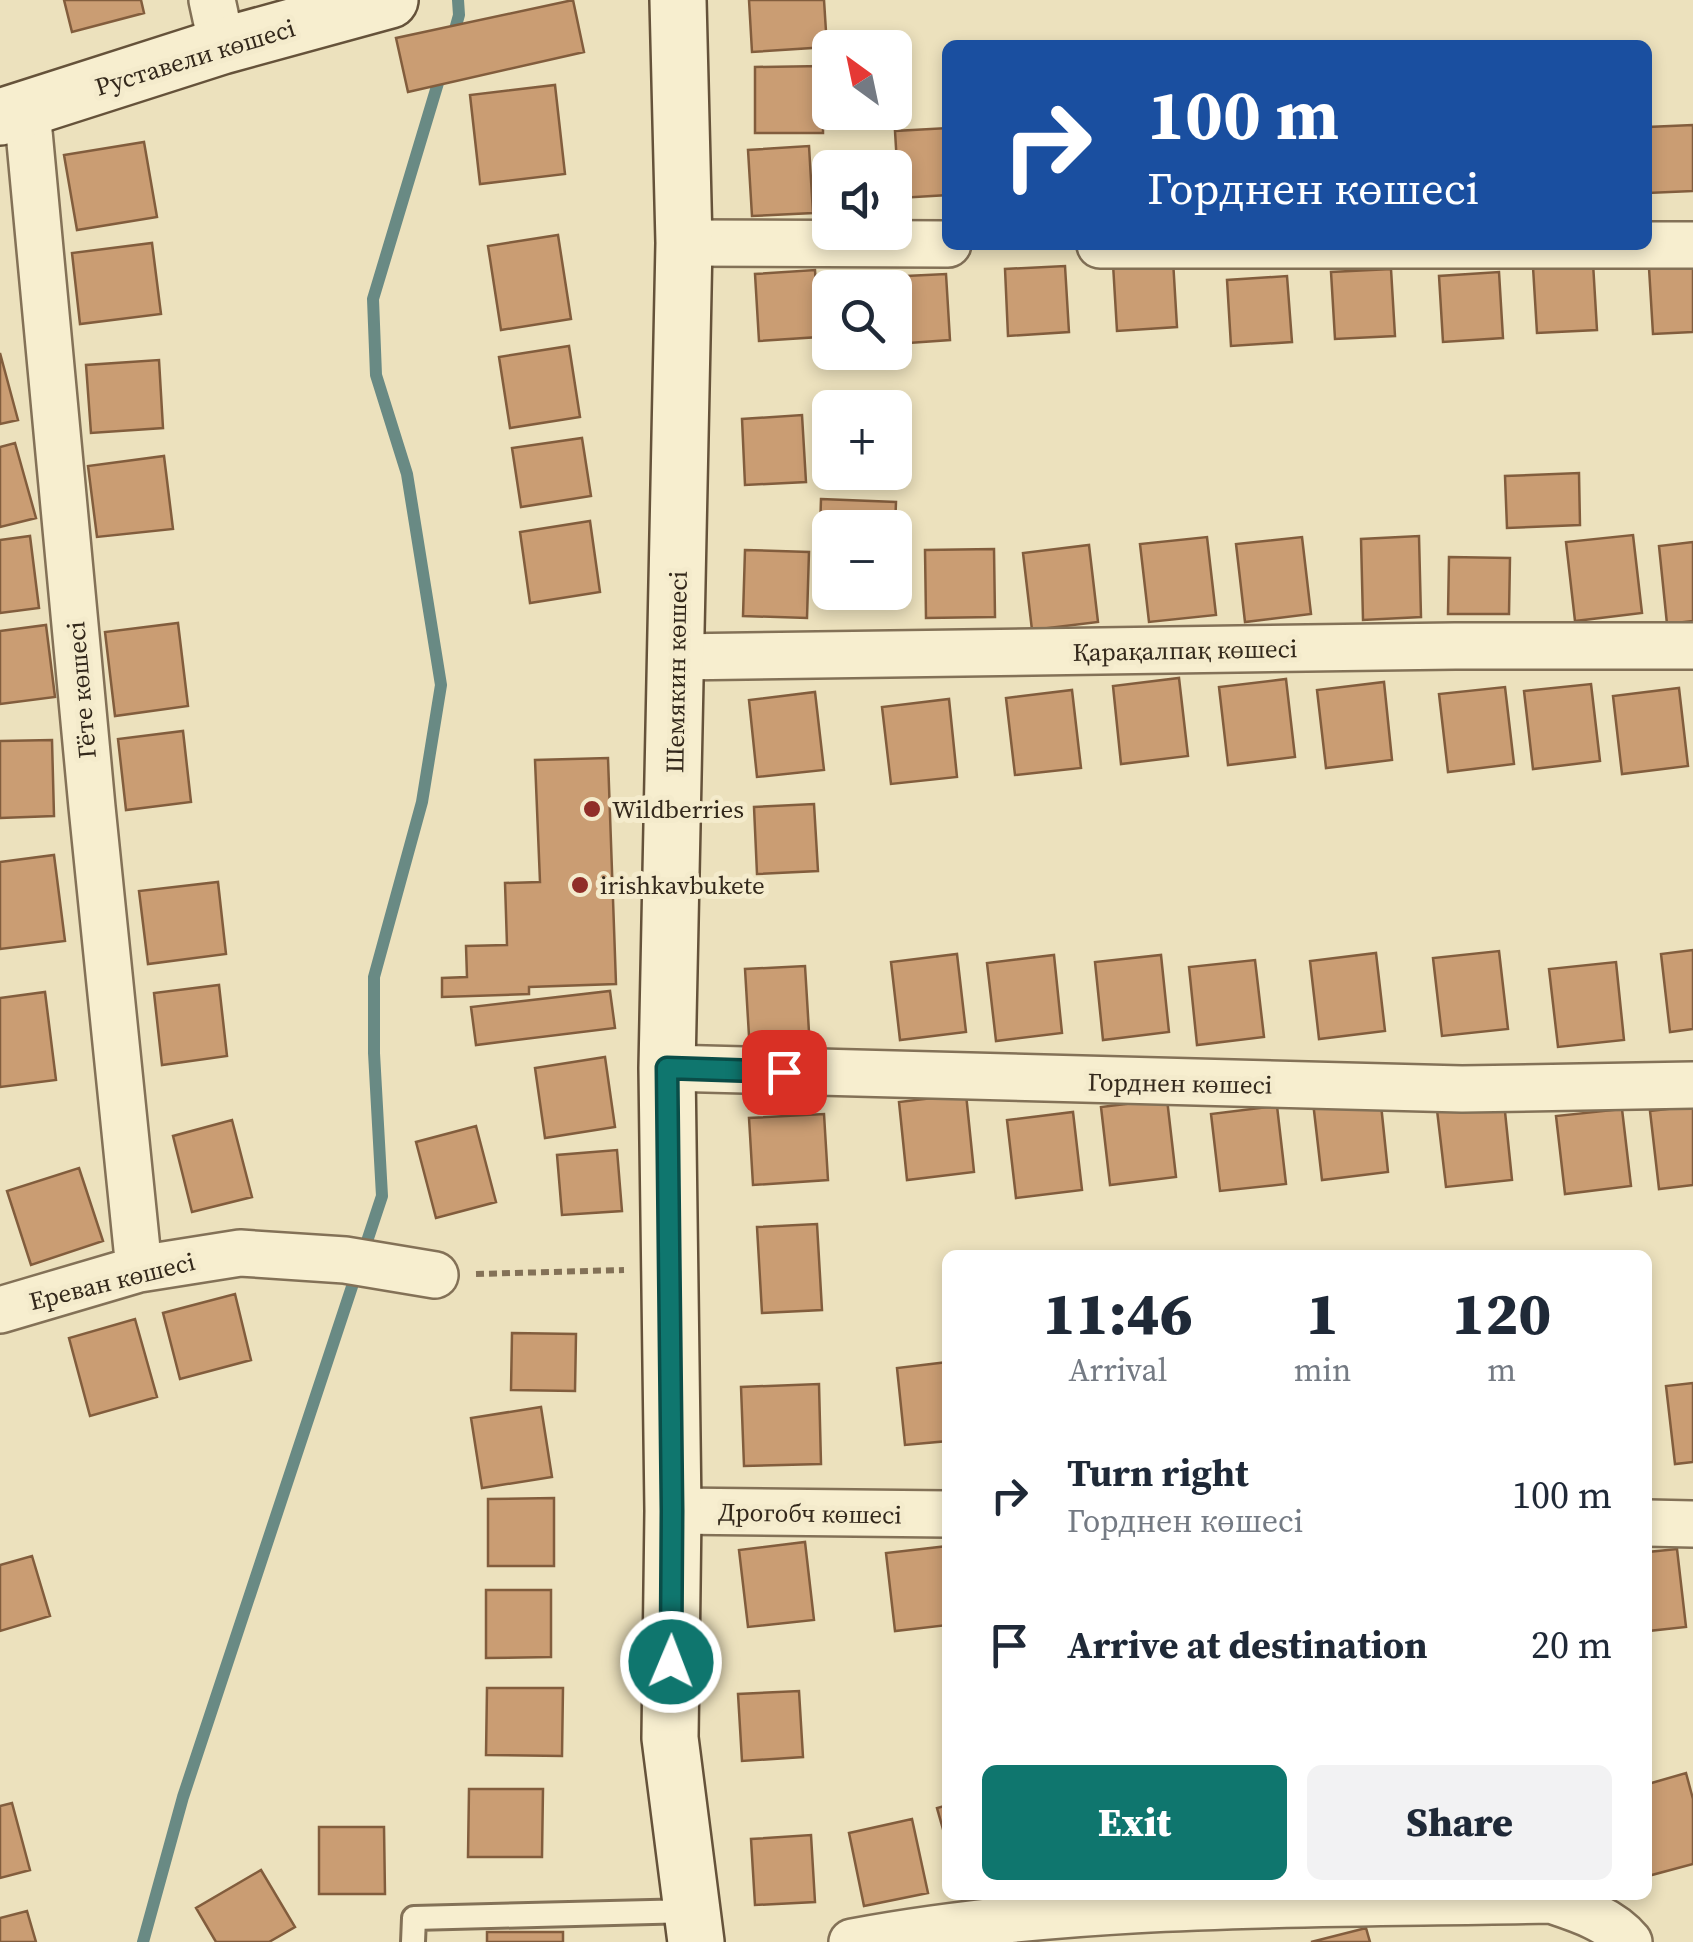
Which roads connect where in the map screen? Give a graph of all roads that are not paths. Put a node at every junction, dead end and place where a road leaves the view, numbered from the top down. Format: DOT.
graph roads {
  1 [pos="390,0"];
  2 [pos="678,0"];
  3 [pos="217,23"];
  4 [pos="14,113"];
  5 [pos="684,243"];
  6 [pos="942,244"];
  7 [pos="1652,244"];
  8 [pos="1693,244"];
  9 [pos="1693,646"];
  10 [pos="676,657"];
  11 [pos="667,1068"];
  12 [pos="1693,1085"];
  13 [pos="139,1270"];
  14 [pos="435,1275"];
  15 [pos="0,1310"];
  16 [pos="672,1511"];
  17 [pos="942,1514"];
  18 [pos="1652,1523"];
  19 [pos="1693,1524"];
  20 [pos="694,1926"];
  21 [pos="413,1942"];
  22 [pos="852,1942"];
  23 [pos="1629,1942"];
  1 -- 3 [label="main road, Руставели көшесі"];
  2 -- 5 [label="main road, Шемякин көшесі"];
  3 -- 4 [label="main road, Руставели көшесі"];
  4 -- 13 [label="street, Гёте көшесі"];
  5 -- 6 [label="street"];
  5 -- 10 [label="main road, Шемякин көшесі"];
  7 -- 8 [label="street"];
  9 -- 10 [label="street, Қарақалпақ көшесі"];
  10 -- 11 [label="main road, Шемякин көшесі"];
  11 -- 12 [label="street, Горднен көшесі"];
  11 -- 16 [label="main road, Шемякин көшесі"];
  13 -- 14 [label="street, Ереван көшесі"];
  13 -- 15 [label="street, Ереван көшесі"];
  16 -- 17 [label="street, Дрогобч көшесі"];
  16 -- 20 [label="main road, Шемякин көшесі"];
  18 -- 19 [label="street"];
  20 -- 21 [label="lane"];
  22 -- 23 [label="street"];
}
